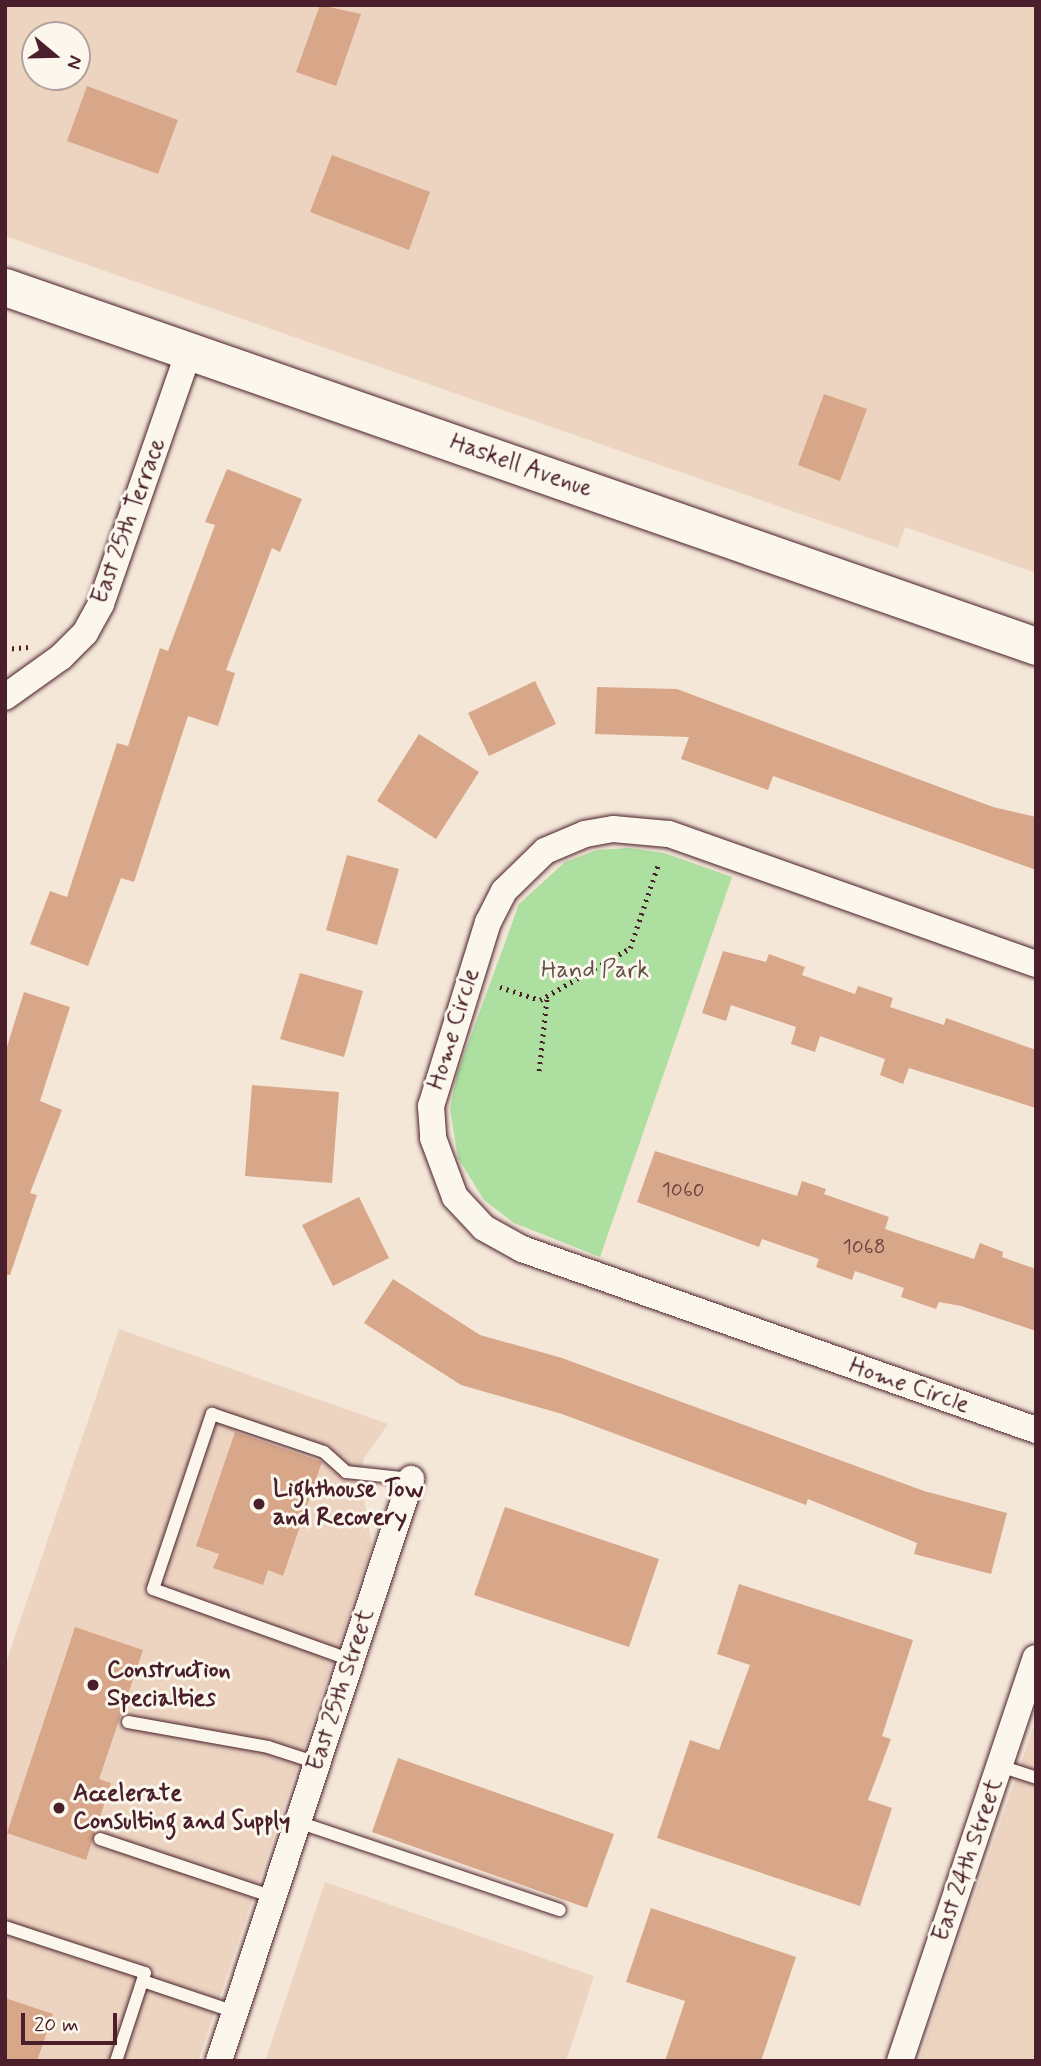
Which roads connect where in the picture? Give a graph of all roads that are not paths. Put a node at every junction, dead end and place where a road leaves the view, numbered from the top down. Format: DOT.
graph roads {
  1 [pos="5,287"];
  2 [pos="189,351"];
  3 [pos="1036,646"];
  4 [pos="5,697"];
  5 [pos="1036,964"];
  6 [pos="1036,1430"];
  7 [pos="411,1479"];
  8 [pos="1036,1658"];
  9 [pos="351,1660"];
  10 [pos="128,1722"];
  11 [pos="317,1763"];
  12 [pos="1000,1766"];
  13 [pos="1036,1778"];
  14 [pos="298,1822"];
  15 [pos="100,1839"];
  16 [pos="273,1897"];
  17 [pos="560,1910"];
  18 [pos="5,1927"];
  19 [pos="143,1981"];
  20 [pos="235,2012"];
  21 [pos="116,2061"];
  22 [pos="219,2061"];
  23 [pos="900,2061"];
  1 -- 2 [label="main road, Haskell Avenue"];
  2 -- 3 [label="main road, Haskell Avenue"];
  2 -- 4 [label="street, East 25th Terrace"];
  5 -- 6 [label="street, Home Circle"];
  7 -- 9 [label="street, East 25th Street"];
  7 -- 9 [label="lane"];
  8 -- 12 [label="street, East 24th Street"];
  9 -- 11 [label="street, East 25th Street"];
  10 -- 11 [label="lane"];
  11 -- 14 [label="street, East 25th Street"];
  12 -- 13 [label="lane"];
  12 -- 23 [label="street, East 24th Street"];
  14 -- 16 [label="street, East 25th Street"];
  14 -- 17 [label="lane"];
  15 -- 16 [label="lane"];
  16 -- 20 [label="street, East 25th Street"];
  18 -- 19 [label="lane"];
  19 -- 20 [label="lane"];
  19 -- 21 [label="lane"];
  20 -- 22 [label="street, East 25th Street"];
}
